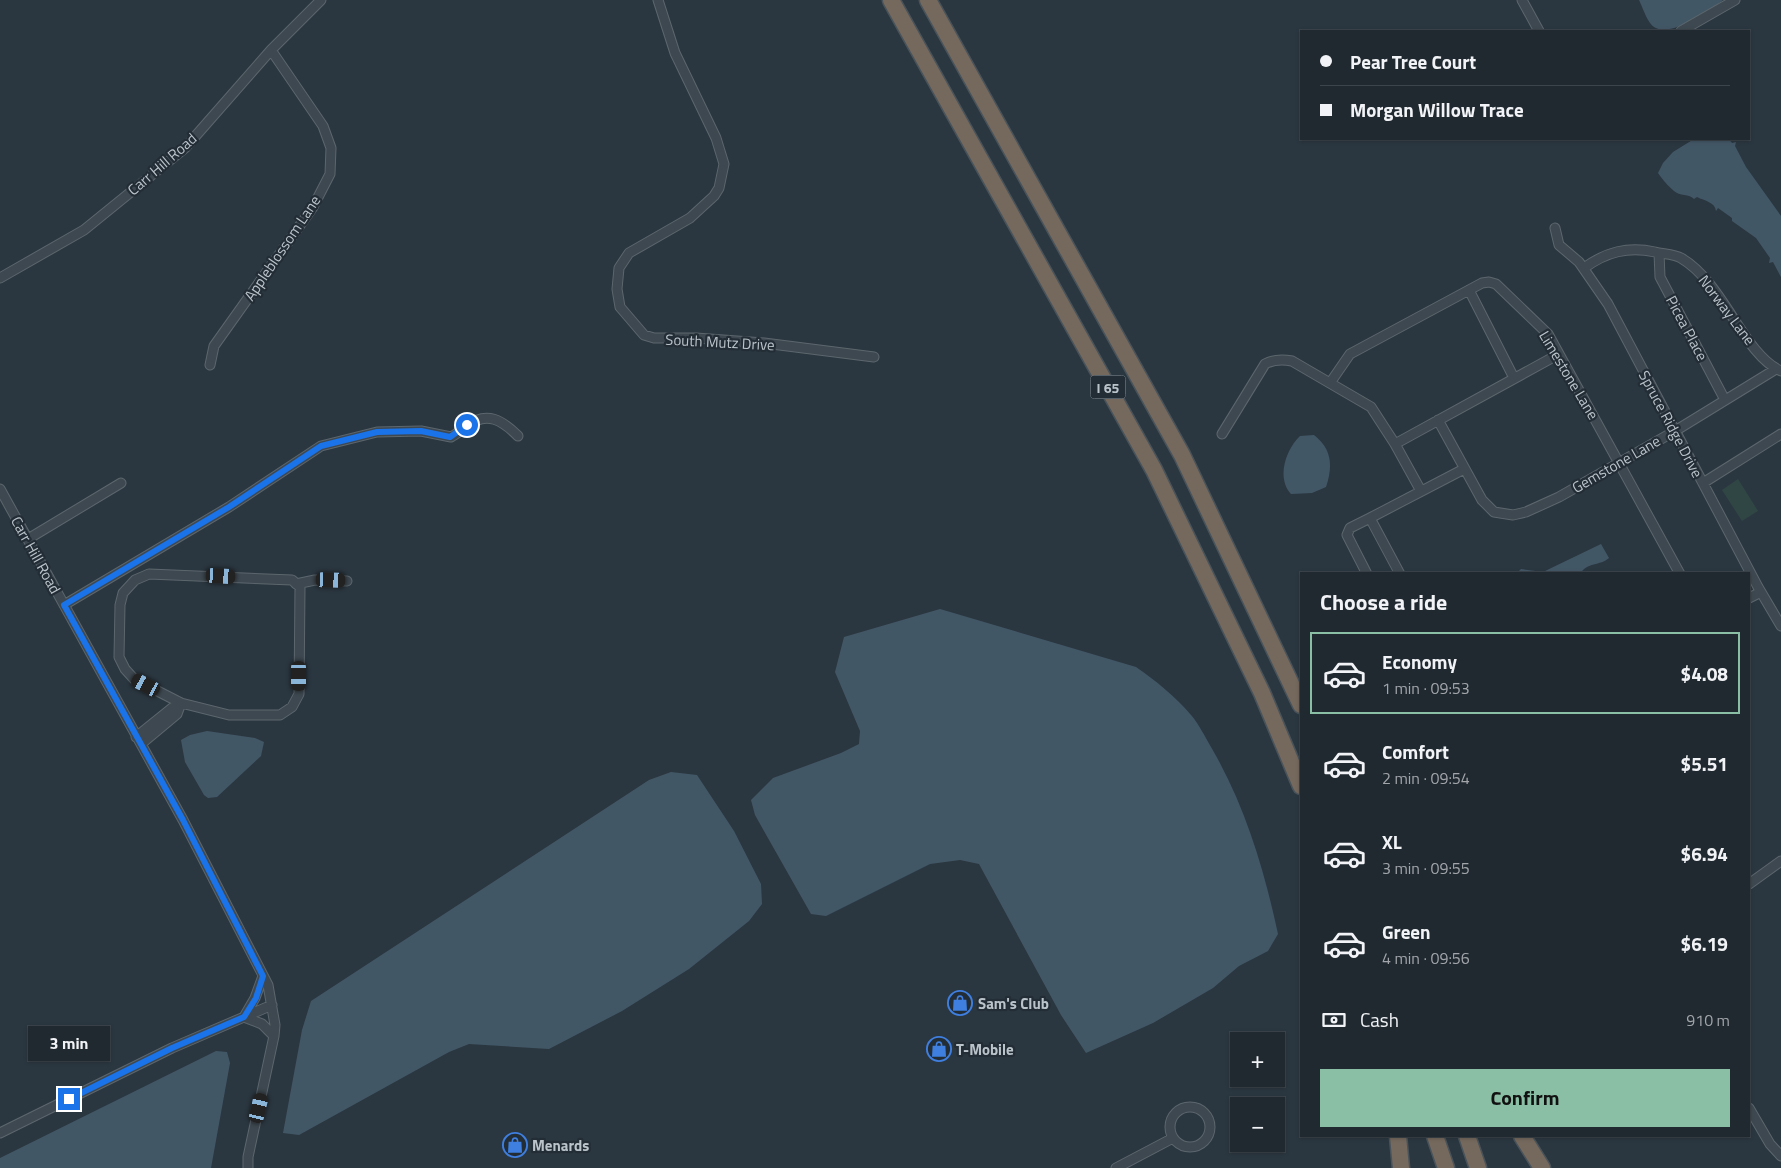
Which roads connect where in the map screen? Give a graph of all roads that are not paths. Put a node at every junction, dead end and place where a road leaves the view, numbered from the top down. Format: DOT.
graph roads {
  1 [pos="321,0"];
  2 [pos="658,0"];
  3 [pos="891,0"];
  4 [pos="928,0"];
  5 [pos="1522,0"];
  6 [pos="1735,0"];
  7 [pos="1538,30"];
  8 [pos="1683,30"];
  9 [pos="271,50"];
  10 [pos="1555,228"];
  11 [pos="1659,253"];
  12 [pos="1584,268"];
  13 [pos="0,278"];
  14 [pos="1468,290"];
  15 [pos="1559,354"];
  16 [pos="874,357"];
  17 [pos="210,365"];
  18 [pos="1779,370"];
  19 [pos="1514,378"];
  20 [pos="1330,383"];
  21 [pos="1725,400"];
  22 [pos="1438,420"];
  23 [pos="1675,431"];
  24 [pos="1222,434"];
  25 [pos="1781,434"];
  26 [pos="518,436"];
  27 [pos="1395,444"];
  28 [pos="1620,462"];
  29 [pos="1464,469"];
  30 [pos="121,483"];
  31 [pos="1702,483"];
  32 [pos="0,489"];
  33 [pos="1422,491"];
  34 [pos="1370,518"];
  35 [pos="28,539"];
  36 [pos="1366,572"];
  37 [pos="1399,572"];
  38 [pos="1679,572"];
  39 [pos="347,581"];
  40 [pos="296,584"];
  41 [pos="1761,592"];
  42 [pos="1750,598"];
  43 [pos="64,605"];
  44 [pos="1781,626"];
  45 [pos="181,703"];
  46 [pos="1300,703"];
  47 [pos="138,740"];
  48 [pos="1300,784"];
  49 [pos="1781,861"];
  50 [pos="1750,883"];
  51 [pos="263,976"];
  52 [pos="272,1005"];
  53 [pos="244,1017"];
  54 [pos="274,1036"];
  55 [pos="1750,1110"];
  56 [pos="0,1133"];
  57 [pos="1398,1137"];
  58 [pos="1435,1137"];
  59 [pos="1467,1137"];
  60 [pos="1523,1137"];
  61 [pos="1173,1138"];
  62 [pos="1781,1156"];
  63 [pos="248,1168"];
  64 [pos="1116,1168"];
  65 [pos="1402,1168"];
  66 [pos="1446,1168"];
  67 [pos="1478,1168"];
  68 [pos="1542,1168"];
  1 -- 9 [label="street, Carr Hill Road"];
  2 -- 16 [label="street, South Mutz Drive"];
  3 -- 48 [label="highway, I 65"];
  4 -- 46 [label="highway, I 65"];
  5 -- 7 [label="street"];
  6 -- 8 [label="street"];
  9 -- 13 [label="street, Carr Hill Road"];
  9 -- 17 [label="street, Appleblossom Lane"];
  10 -- 12 [label="street, Spruce Ridge Drive"];
  11 -- 12 [label="street, Norway Lane"];
  11 -- 18 [label="street, Norway Lane"];
  11 -- 21 [label="street, Picea Place"];
  12 -- 23 [label="street, Spruce Ridge Drive"];
  14 -- 15 [label="street, Limestone Lane"];
  14 -- 19 [label="street"];
  14 -- 20 [label="street, Limestone Lane"];
  15 -- 19 [label="street"];
  15 -- 28 [label="street, Limestone Lane"];
  18 -- 21 [label="street, Gemstone Lane"];
  19 -- 22 [label="street"];
  20 -- 24 [label="street"];
  20 -- 27 [label="street"];
  21 -- 23 [label="street, Gemstone Lane"];
  22 -- 27 [label="street"];
  22 -- 29 [label="street"];
  23 -- 28 [label="street, Gemstone Lane"];
  23 -- 31 [label="street, Spruce Ridge Drive"];
  25 -- 31 [label="street"];
  26 -- 43 [label="street"];
  27 -- 33 [label="street"];
  28 -- 29 [label="street, Gemstone Lane"];
  28 -- 38 [label="street, Limestone Lane"];
  29 -- 33 [label="street"];
  30 -- 35 [label="street"];
  31 -- 41 [label="street, Spruce Ridge Drive"];
  32 -- 35 [label="street, Carr Hill Road"];
  33 -- 34 [label="street"];
  34 -- 36 [label="street"];
  34 -- 37 [label="street"];
  35 -- 43 [label="street, Carr Hill Road"];
  39 -- 40 [label="street"];
  40 -- 45 [label="street"];
  40 -- 45 [label="street"];
  41 -- 42 [label="street"];
  41 -- 44 [label="street, Spruce Ridge Drive"];
  43 -- 47 [label="street, Carr Hill Road"];
  45 -- 47 [label="street"];
  47 -- 51 [label="street, Carr Hill Road"];
  49 -- 50 [label="street"];
  51 -- 52 [label="street, Carr Hill Road"];
  51 -- 53 [label="street"];
  52 -- 53 [label="street"];
  52 -- 54 [label="street, Carr Hill Road"];
  53 -- 54 [label="street"];
  53 -- 56 [label="street"];
  54 -- 63 [label="street, Carr Hill Road"];
  55 -- 62 [label="street"];
  57 -- 65 [label="highway"];
  58 -- 66 [label="highway"];
  59 -- 67 [label="highway"];
  60 -- 68 [label="highway"];
  61 -- 61 [label="street"];
  61 -- 64 [label="street"];
}
